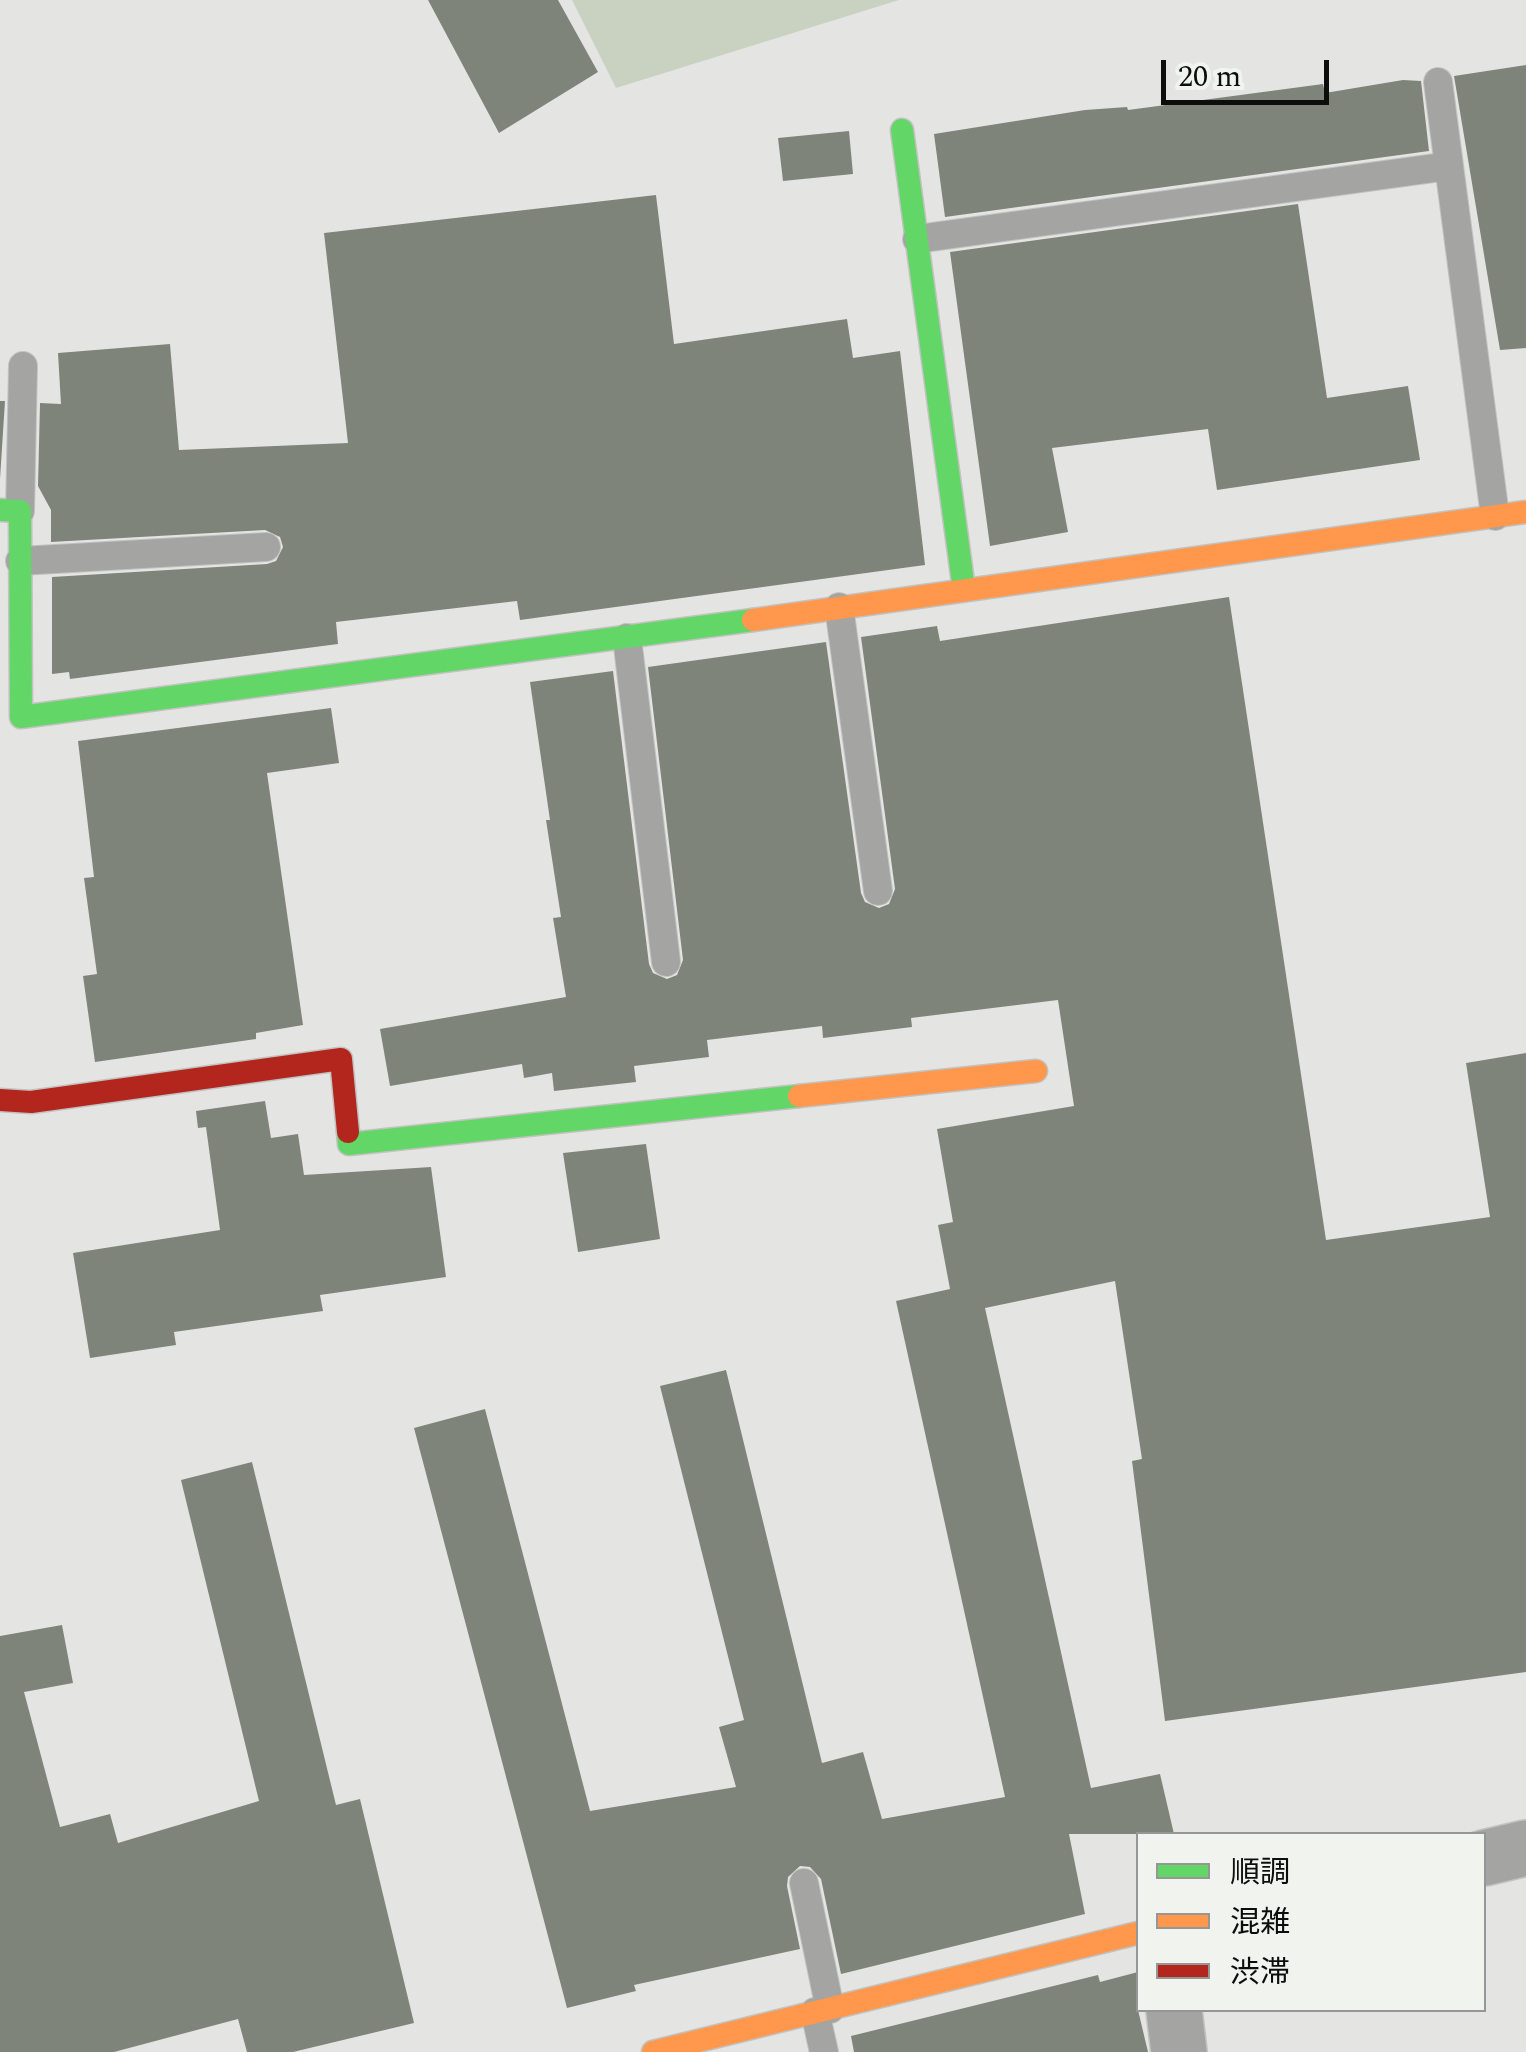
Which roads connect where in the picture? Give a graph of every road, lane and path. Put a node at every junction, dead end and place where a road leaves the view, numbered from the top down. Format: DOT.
graph roads {
  1 [pos="1438,82"];
  2 [pos="902,130"];
  3 [pos="1449,166"];
  4 [pos="917,239"];
  5 [pos="24,366"];
  6 [pos="10,510"];
  7 [pos="1526,512"];
  8 [pos="1494,516"];
  9 [pos="266,546"];
  10 [pos="20,561"];
  11 [pos="964,590"];
  12 [pos="839,607"];
  13 [pos="627,638"];
  14 [pos="878,890"];
  15 [pos="666,962"];
  16 [pos="1036,1071"];
  17 [pos="0,1100"];
  18 [pos="1526,1848"];
  19 [pos="1486,1858"];
  20 [pos="804,1883"];
  21 [pos="1136,1933"];
  22 [pos="823,2010"];
  23 [pos="1174,2012"];
  24 [pos="653,2052"];
  25 [pos="824,2052"];
  26 [pos="1179,2052"];
  1 -- 3 [label="lane"];
  2 -- 4 [label="street"];
  3 -- 4 [label="lane"];
  3 -- 8 [label="lane"];
  4 -- 11 [label="street"];
  5 -- 6 [label="lane"];
  6 -- 10 [label="street"];
  7 -- 8 [label="street"];
  8 -- 11 [label="street"];
  9 -- 10 [label="lane"];
  10 -- 13 [label="street"];
  11 -- 12 [label="street"];
  12 -- 13 [label="street"];
  12 -- 14 [label="lane"];
  13 -- 15 [label="lane"];
  16 -- 17 [label="street"];
  18 -- 19 [label="street"];
  20 -- 22 [label="lane"];
  21 -- 22 [label="street"];
  22 -- 24 [label="street"];
  22 -- 25 [label="lane"];
  23 -- 26 [label="street"];
}
